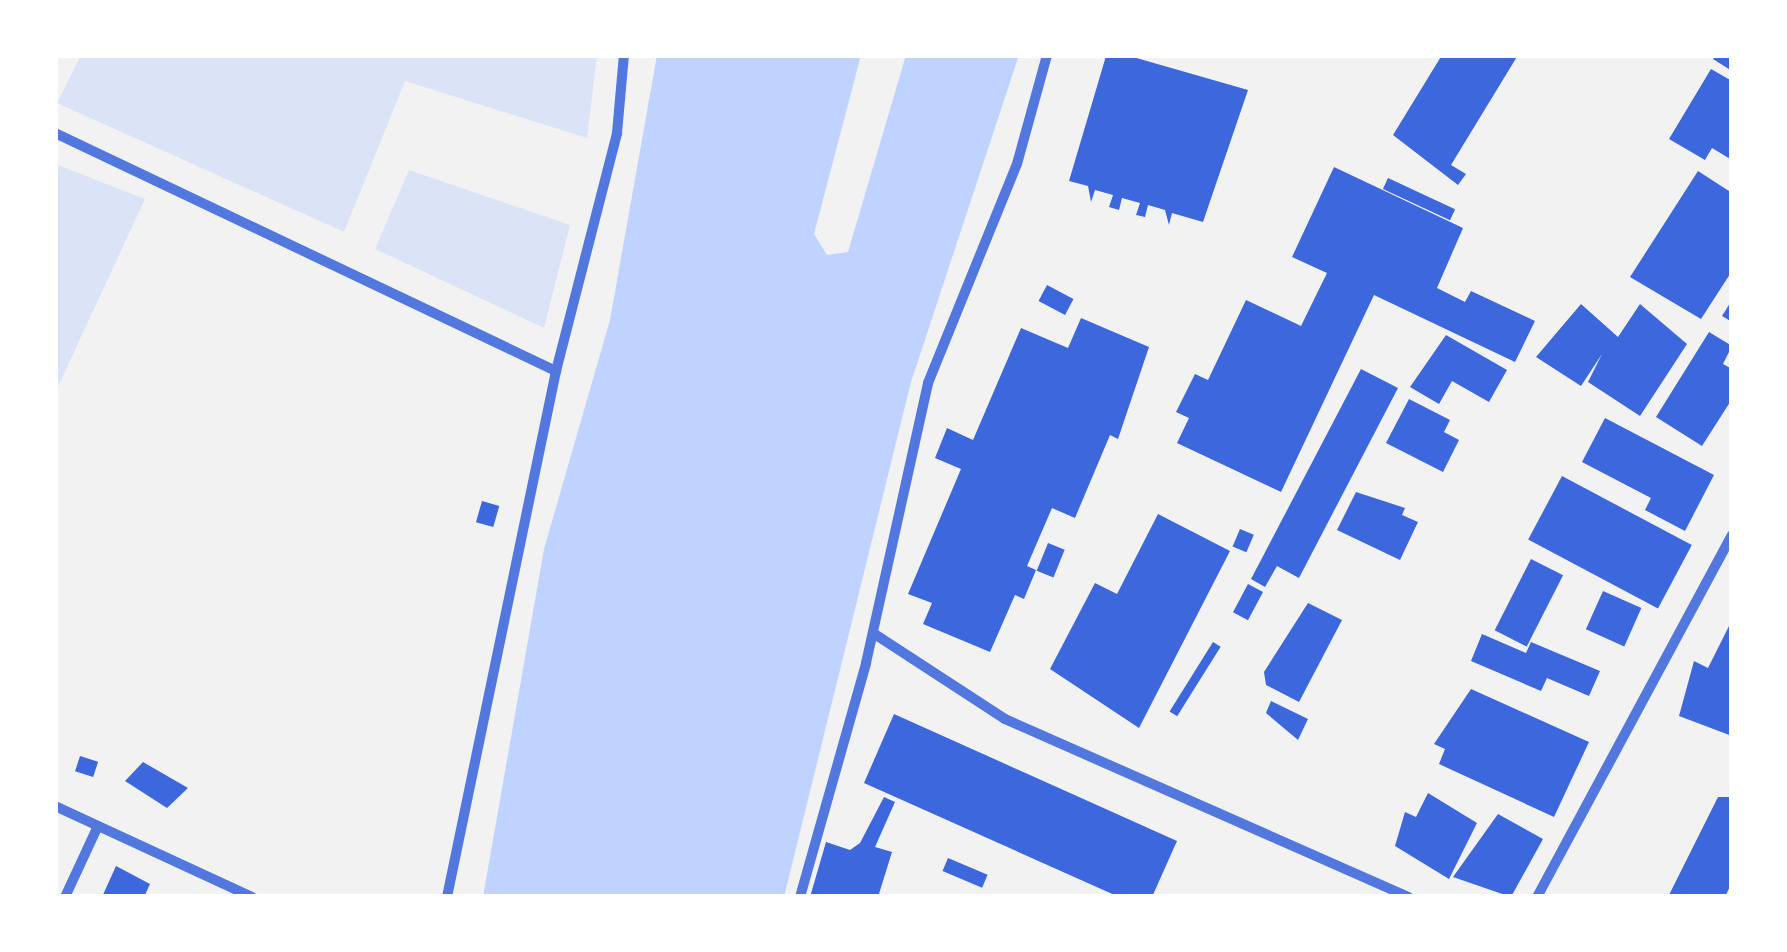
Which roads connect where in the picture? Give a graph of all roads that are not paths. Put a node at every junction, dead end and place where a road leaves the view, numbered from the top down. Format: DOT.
graph roads {
  1 [pos="624,55"];
  2 [pos="1047,55"];
  3 [pos="55,134"];
  4 [pos="556,371"];
  5 [pos="1732,535"];
  6 [pos="873,634"];
  7 [pos="55,806"];
  8 [pos="98,826"];
  9 [pos="65,897"];
  10 [pos="252,897"];
  11 [pos="447,897"];
  12 [pos="800,897"];
  13 [pos="1408,897"];
  14 [pos="1537,897"];
  1 -- 4 [label="street"];
  2 -- 6 [label="street"];
  3 -- 4 [label="street"];
  4 -- 11 [label="street"];
  5 -- 14 [label="street"];
  6 -- 12 [label="street"];
  6 -- 13 [label="street"];
  7 -- 8 [label="street"];
  8 -- 9 [label="street"];
  8 -- 10 [label="street"];
}
